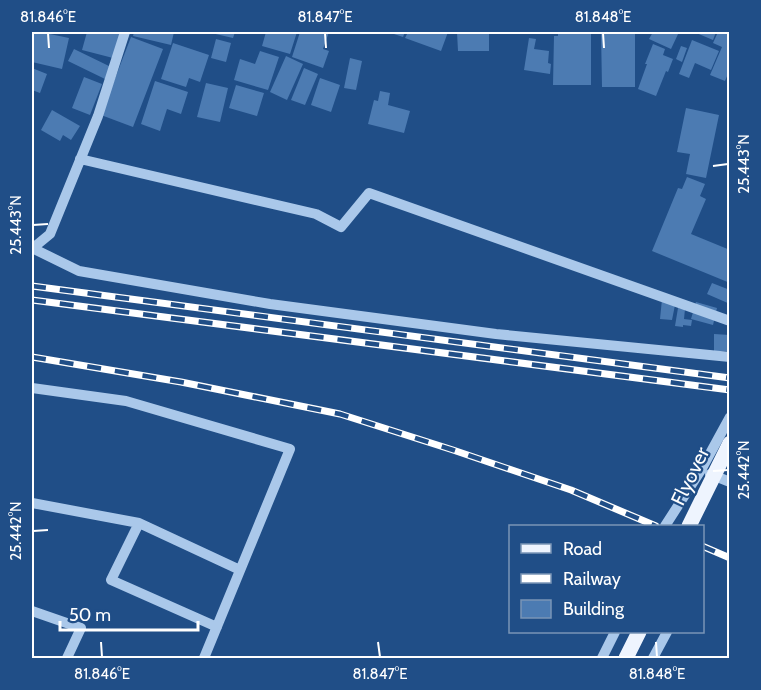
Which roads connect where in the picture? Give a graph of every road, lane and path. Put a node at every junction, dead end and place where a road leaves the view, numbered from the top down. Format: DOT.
graph roads {
  1 [pos="126,32"];
  2 [pos="80,159"];
  3 [pos="32,248"];
  4 [pos="729,321"];
  5 [pos="729,357"];
  6 [pos="32,388"];
  7 [pos="729,417"];
  8 [pos="729,443"];
  9 [pos="701,470"];
  10 [pos="729,482"];
  11 [pos="32,503"];
  12 [pos="138,523"];
  13 [pos="665,525"];
  14 [pos="689,525"];
  15 [pos="240,570"];
  16 [pos="32,611"];
  17 [pos="217,627"];
  18 [pos="614,633"];
  19 [pos="638,633"];
  20 [pos="666,633"];
  21 [pos="66,658"];
  22 [pos="204,658"];
  23 [pos="602,658"];
  24 [pos="626,658"];
  25 [pos="653,658"];
  1 -- 2 [label="street"];
  2 -- 3 [label="street"];
  2 -- 4 [label="street"];
  3 -- 5 [label="street"];
  6 -- 15 [label="street"];
  7 -- 9 [label="street"];
  8 -- 14 [label="main road, Flyover, bridge"];
  9 -- 10 [label="street"];
  9 -- 13 [label="street"];
  11 -- 12 [label="street"];
  12 -- 15 [label="street"];
  12 -- 17 [label="street"];
  15 -- 17 [label="street"];
  16 -- 21 [label="street"];
  17 -- 22 [label="street"];
  18 -- 23 [label="street"];
  19 -- 24 [label="main road"];
  20 -- 25 [label="street"];
}
